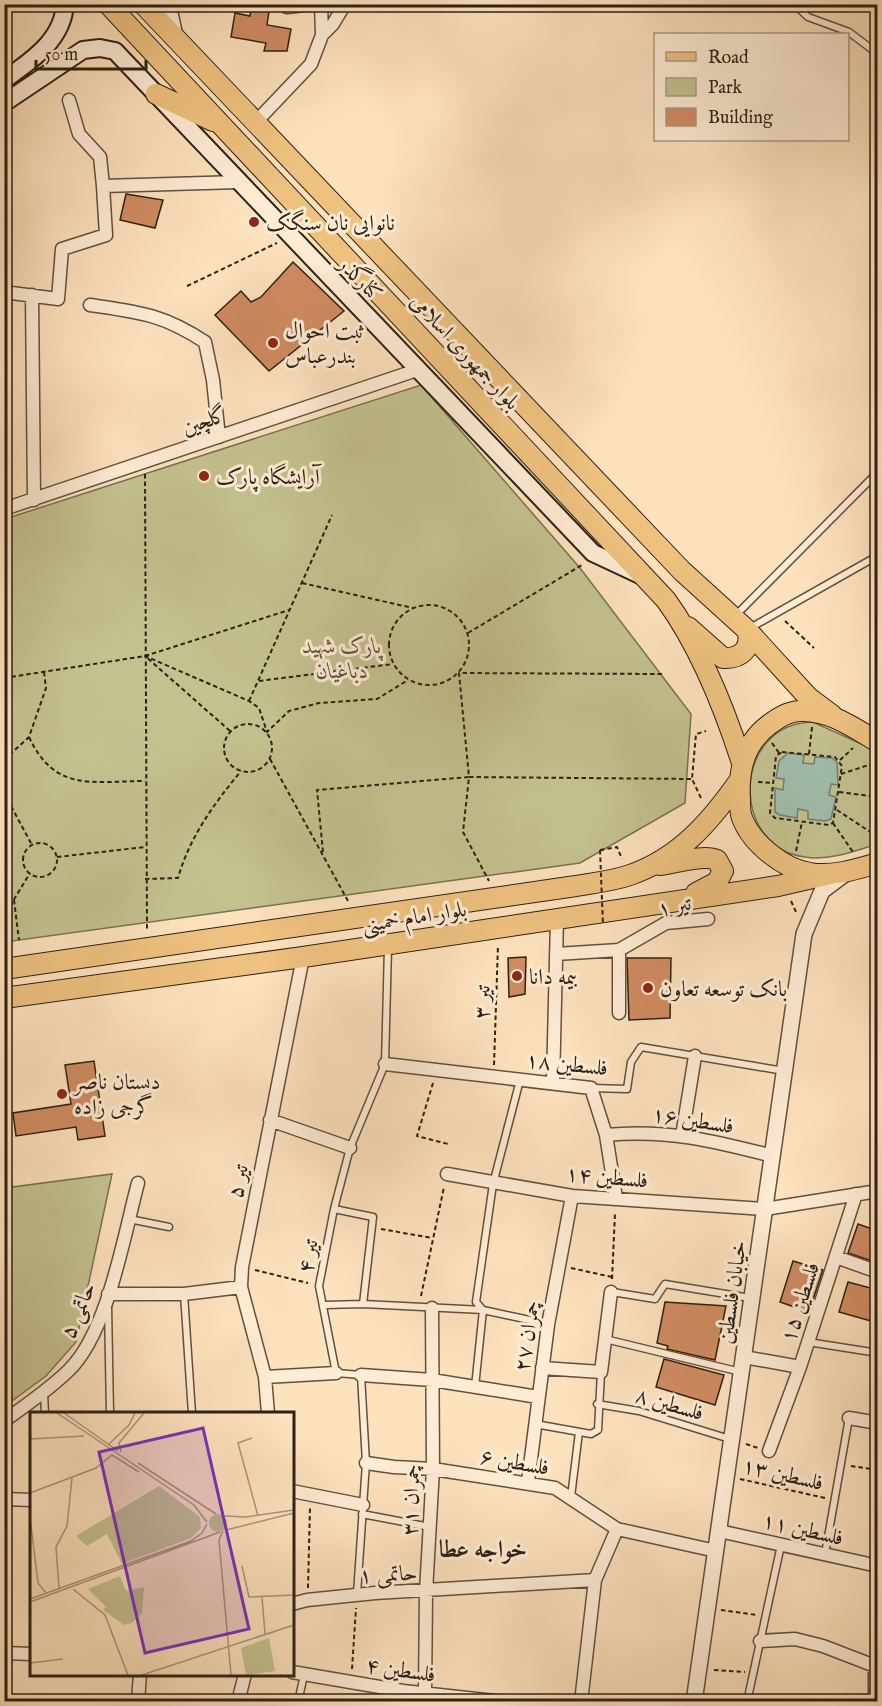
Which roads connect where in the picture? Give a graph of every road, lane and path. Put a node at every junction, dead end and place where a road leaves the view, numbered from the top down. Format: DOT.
graph roads {
  1 [pos="65,4"];
  2 [pos="108,4"];
  3 [pos="143,4"];
  4 [pos="168,4"];
  5 [pos="313,4"];
  6 [pos="323,4"];
  7 [pos="344,4"];
  8 [pos="794,4"];
  9 [pos="287,7"];
  10 [pos="322,35"];
  11 [pos="176,42"];
  12 [pos="878,54"];
  13 [pos="4,80"];
  14 [pos="156,94"];
  15 [pos="69,100"];
  16 [pos="4,103"];
  17 [pos="254,124"];
  18 [pos="223,126"];
  19 [pos="239,182"];
  20 [pos="103,186"];
  21 [pos="290,236"];
  22 [pos="187,286"];
  23 [pos="4,292"];
  24 [pos="32,296"];
  25 [pos="90,305"];
  26 [pos="417,369"];
  27 [pos="219,437"];
  28 [pos="147,462"];
  29 [pos="878,472"];
  30 [pos="34,500"];
  31 [pos="4,509"];
  32 [pos="332,515"];
  33 [pos="593,553"];
  34 [pos="878,561"];
  35 [pos="647,578"];
  36 [pos="302,582"];
  37 [pos="413,608"];
  38 [pos="289,610"];
  39 [pos="781,618"];
  40 [pos="680,619"];
  41 [pos="740,624"];
  42 [pos="468,633"];
  43 [pos="814,648"];
  44 [pos="146,656"];
  45 [pos="393,664"];
  46 [pos="44,671"];
  47 [pos="459,673"];
  48 [pos="662,674"];
  49 [pos="4,678"];
  50 [pos="408,680"];
  51 [pos="258,681"];
  52 [pos="249,701"];
  53 [pos="832,715"];
  54 [pos="813,722"];
  55 [pos="706,730"];
  56 [pos="230,731"];
  57 [pos="267,732"];
  58 [pos="29,737"];
  59 [pos="868,742"];
  60 [pos="765,746"];
  61 [pos="779,753"];
  62 [pos="809,754"];
  63 [pos="270,759"];
  64 [pos="4,760"];
  65 [pos="840,760"];
  66 [pos="878,762"];
  67 [pos="242,771"];
  68 [pos="841,774"];
  69 [pos="744,775"];
  70 [pos="469,777"];
  71 [pos="692,779"];
  72 [pos="145,781"];
  73 [pos="773,783"];
  74 [pos="839,792"];
  75 [pos="4,793"];
  76 [pos="878,797"];
  77 [pos="700,798"];
  78 [pos="837,810"];
  79 [pos="772,816"];
  80 [pos="764,819"];
  81 [pos="802,822"];
  82 [pos="833,823"];
  83 [pos="878,837"];
  84 [pos="32,845"];
  85 [pos="145,846"];
  86 [pos="617,847"];
  87 [pos="860,850"];
  88 [pos="322,852"];
  89 [pos="788,852"];
  90 [pos="57,857"];
  91 [pos="850,858"];
  92 [pos="878,863"];
  93 [pos="654,865"];
  94 [pos="30,873"];
  95 [pos="145,879"];
  96 [pos="826,882"];
  97 [pos="492,898"];
  98 [pos="14,900"];
  99 [pos="686,900"];
  100 [pos="4,911"];
  101 [pos="351,919"];
  102 [pos="557,919"];
  103 [pos="708,919"];
  104 [pos="603,925"];
  105 [pos="498,928"];
  106 [pos="19,940"];
  107 [pos="388,945"];
  108 [pos="152,948"];
  109 [pos="620,950"];
  110 [pos="556,954"];
  111 [pos="303,957"];
  112 [pos="4,969"];
  113 [pos="4,998"];
  114 [pos="619,1013"];
  115 [pos="695,1056"];
  116 [pos="385,1064"];
  117 [pos="437,1070"];
  118 [pos="785,1071"];
  119 [pos="493,1077"];
  120 [pos="520,1079"];
  121 [pos="553,1083"];
  122 [pos="591,1088"];
  123 [pos="270,1120"];
  124 [pos="606,1135"];
  125 [pos="682,1136"];
  126 [pos="448,1143"];
  127 [pos="350,1148"];
  128 [pos="773,1155"];
  129 [pos="447,1174"];
  130 [pos="138,1183"];
  131 [pos="493,1185"];
  132 [pos="878,1191"];
  133 [pos="856,1194"];
  134 [pos="572,1196"];
  135 [pos="616,1198"];
  136 [pos="334,1209"];
  137 [pos="765,1209"];
  138 [pos="128,1219"];
  139 [pos="169,1227"];
  140 [pos="372,1228"];
  141 [pos="433,1238"];
  142 [pos="836,1257"];
  143 [pos="559,1265"];
  144 [pos="242,1267"];
  145 [pos="878,1272"];
  146 [pos="612,1277"];
  147 [pos="319,1286"];
  148 [pos="241,1287"];
  149 [pos="611,1292"];
  150 [pos="108,1294"];
  151 [pos="184,1294"];
  152 [pos="752,1299"];
  153 [pos="363,1304"];
  154 [pos="325,1305"];
  155 [pos="418,1307"];
  156 [pos="432,1308"];
  157 [pos="483,1310"];
  158 [pos="548,1324"];
  159 [pos="604,1339"];
  160 [pos="808,1342"];
  161 [pos="878,1353"];
  162 [pos="743,1365"];
  163 [pos="800,1367"];
  164 [pos="542,1368"];
  165 [pos="601,1372"];
  166 [pos="336,1373"];
  167 [pos="361,1375"];
  168 [pos="265,1377"];
  169 [pos="432,1380"];
  170 [pos="475,1387"];
  171 [pos="44,1392"];
  172 [pos="538,1397"];
  173 [pos="597,1404"];
  174 [pos="45,1412"];
  175 [pos="110,1412"];
  176 [pos="192,1412"];
  177 [pos="268,1412"];
  178 [pos="849,1418"];
  179 [pos="4,1421"];
  180 [pos="878,1423"];
  181 [pos="536,1424"];
  182 [pos="579,1432"];
  183 [pos="732,1440"];
  184 [pos="769,1451"];
  185 [pos="366,1463"];
  186 [pos="839,1464"];
  187 [pos="433,1469"];
  188 [pos="878,1470"];
  189 [pos="726,1476"];
  190 [pos="528,1482"];
  191 [pos="294,1491"];
  192 [pos="310,1494"];
  193 [pos="570,1497"];
  194 [pos="4,1499"];
  195 [pos="30,1500"];
  196 [pos="834,1500"];
  197 [pos="362,1510"];
  198 [pos="431,1527"];
  199 [pos="617,1529"];
  200 [pos="719,1531"];
  201 [pos="781,1544"];
  202 [pos="716,1551"];
  203 [pos="825,1554"];
  204 [pos="878,1566"];
  205 [pos="594,1580"];
  206 [pos="426,1592"];
  207 [pos="357,1595"];
  208 [pos="307,1600"];
  209 [pos="294,1603"];
  210 [pos="708,1609"];
  211 [pos="766,1616"];
  212 [pos="760,1641"];
  213 [pos="4,1653"];
  214 [pos="30,1654"];
  215 [pos="699,1669"];
  216 [pos="753,1672"];
  217 [pos="298,1673"];
  218 [pos="140,1676"];
  219 [pos="244,1676"];
  220 [pos="351,1683"];
  221 [pos="425,1694"];
  222 [pos="402,1696"];
  223 [pos="138,1701"];
  224 [pos="238,1701"];
  225 [pos="298,1701"];
  226 [pos="504,1701"];
  227 [pos="581,1701"];
  228 [pos="694,1701"];
  229 [pos="747,1701"];
  230 [pos="875,1701"];
  1 -- 13 [label="main road"];
  2 -- 18 [label="main road, بلوار جمهوری اسلامی"];
  3 -- 11 [label="main road, بلوار جمهوری اسلامی"];
  4 -- 11 [label="street"];
  5 -- 9 [label="street"];
  6 -- 7 [label="street"];
  6 -- 10 [label="street"];
  7 -- 10 [label="street"];
  8 -- 12 [label="lane"];
  10 -- 17 [label="street"];
  11 -- 17 [label="main road, بلوار جمهوری اسلامی"];
  14 -- 16 [label="main road, کنارگذر"];
  14 -- 18 [label="main road"];
  14 -- 19 [label="main road, کنارگذر"];
  15 -- 20 [label="street"];
  17 -- 41 [label="main road, بلوار جمهوری اسلامی"];
  18 -- 35 [label="main road, بلوار جمهوری اسلامی"];
  19 -- 20 [label="street"];
  19 -- 21 [label="main road, کنارگذر"];
  20 -- 24 [label="street"];
  21 -- 22 [label="path"];
  21 -- 26 [label="main road, کنارگذر"];
  23 -- 24 [label="street"];
  24 -- 30 [label="street"];
  25 -- 27 [label="street"];
  26 -- 27 [label="street, گلچین"];
  26 -- 33 [label="main road, کنارگذر"];
  27 -- 28 [label="street, گلچین"];
  28 -- 30 [label="street, گلچین"];
  28 -- 44 [label="path"];
  29 -- 41 [label="lane"];
  30 -- 31 [label="street, گلچین"];
  32 -- 36 [label="path"];
  33 -- 35 [label="main road, کنارگذر"];
  33 -- 42 [label="path"];
  34 -- 41 [label="lane"];
  35 -- 40 [label="main road, بلوار جمهوری اسلامی"];
  36 -- 37 [label="path"];
  36 -- 38 [label="path"];
  37 -- 42 [label="path"];
  37 -- 45 [label="path"];
  38 -- 44 [label="path"];
  38 -- 51 [label="path"];
  39 -- 43 [label="path"];
  40 -- 41 [label="main road"];
  40 -- 69 [label="main road, بلوار جمهوری اسلامی"];
  41 -- 53 [label="main road, بلوار جمهوری اسلامی"];
  42 -- 47 [label="path"];
  44 -- 46 [label="path"];
  44 -- 52 [label="path"];
  44 -- 56 [label="path"];
  44 -- 72 [label="path"];
  45 -- 50 [label="path"];
  45 -- 51 [label="path"];
  46 -- 49 [label="path"];
  46 -- 58 [label="path"];
  47 -- 48 [label="path"];
  47 -- 50 [label="path"];
  47 -- 70 [label="path"];
  50 -- 57 [label="path"];
  51 -- 52 [label="path"];
  52 -- 57 [label="path"];
  53 -- 59 [label="main road"];
  53 -- 69 [label="main road, بلوار امام خمینی"];
  54 -- 62 [label="path"];
  55 -- 71 [label="path"];
  56 -- 57 [label="path"];
  56 -- 67 [label="path"];
  57 -- 63 [label="path"];
  58 -- 64 [label="path"];
  58 -- 72 [label="path"];
  59 -- 65 [label="path"];
  60 -- 61 [label="path"];
  61 -- 62 [label="path"];
  61 -- 73 [label="path"];
  62 -- 65 [label="path"];
  63 -- 67 [label="path"];
  63 -- 88 [label="path"];
  65 -- 68 [label="path"];
  66 -- 68 [label="path"];
  67 -- 95 [label="path"];
  68 -- 74 [label="path"];
  69 -- 73 [label="path"];
  69 -- 93 [label="main road, بلوار امام خمینی"];
  69 -- 96 [label="main road, بلوار جمهوری اسلامی"];
  70 -- 71 [label="path"];
  70 -- 88 [label="path"];
  70 -- 97 [label="path"];
  71 -- 77 [label="path"];
  72 -- 85 [label="path"];
  73 -- 79 [label="path"];
  74 -- 76 [label="path"];
  74 -- 78 [label="path"];
  75 -- 84 [label="path"];
  78 -- 82 [label="path"];
  78 -- 83 [label="path"];
  79 -- 80 [label="path"];
  79 -- 81 [label="path"];
  81 -- 82 [label="path"];
  81 -- 89 [label="path"];
  82 -- 91 [label="path"];
  84 -- 90 [label="path"];
  84 -- 94 [label="path"];
  85 -- 90 [label="path"];
  85 -- 95 [label="path"];
  86 -- 104 [label="path, bridge"];
  87 -- 91 [label="path"];
  88 -- 101 [label="path"];
  90 -- 94 [label="path"];
  91 -- 92 [label="main road, بلوار امام خمینی"];
  91 -- 96 [label="main road, بلوار امام خمینی"];
  93 -- 97 [label="main road, بلوار امام خمینی"];
  93 -- 99 [label="main road"];
  94 -- 98 [label="path"];
  95 -- 108 [label="path"];
  96 -- 99 [label="main road, بلوار امام خمینی"];
  96 -- 118 [label="street, خیابان فلسطین"];
  97 -- 101 [label="main road, بلوار امام خمینی"];
  98 -- 100 [label="path"];
  98 -- 106 [label="path"];
  99 -- 102 [label="main road, بلوار امام خمینی"];
  101 -- 108 [label="main road, بلوار امام خمینی"];
  102 -- 105 [label="main road, بلوار امام خمینی"];
  102 -- 110 [label="street"];
  103 -- 109 [label="street, تیر ۱"];
  105 -- 107 [label="main road, بلوار امام خمینی"];
  105 -- 119 [label="path, تیر ۳"];
  107 -- 111 [label="main road, بلوار امام خمینی"];
  107 -- 116 [label="lane, تیر ۴"];
  108 -- 112 [label="main road, بلوار امام خمینی"];
  109 -- 110 [label="street, تیر ۱"];
  109 -- 114 [label="street"];
  110 -- 121 [label="street"];
  111 -- 113 [label="main road, بلوار امام خمینی"];
  111 -- 123 [label="street, تیر ۵"];
  115 -- 118 [label="lane, فلسطین ۱۸"];
  115 -- 122 [label="lane, فلسطین ۱۸"];
  115 -- 125 [label="street"];
  116 -- 117 [label="street, فلسطین ۱۸"];
  116 -- 127 [label="lane, تیر ۴"];
  117 -- 119 [label="street, فلسطین ۱۸"];
  117 -- 126 [label="path"];
  118 -- 128 [label="street, خیابان فلسطین"];
  119 -- 120 [label="street, فلسطین ۱۸"];
  120 -- 121 [label="street, فلسطین ۱۸"];
  120 -- 131 [label="lane"];
  121 -- 122 [label="street, فلسطین ۱۸"];
  122 -- 124 [label="street"];
  123 -- 127 [label="street"];
  123 -- 144 [label="street, تیر ۵"];
  124 -- 125 [label="street, فلسطین ۱۶"];
  124 -- 135 [label="street"];
  125 -- 128 [label="street, فلسطین ۱۶"];
  127 -- 136 [label="lane, تیر ۴"];
  128 -- 137 [label="street, خیابان فلسطین"];
  129 -- 131 [label="street, فلسطین ۱۴"];
  129 -- 141 [label="path"];
  130 -- 138 [label="street, حاتمی ۵"];
  131 -- 134 [label="street, فلسطین ۱۴"];
  131 -- 157 [label="lane"];
  132 -- 133 [label="street, فلسطین ۱۴"];
  133 -- 137 [label="street, فلسطین ۱۴"];
  133 -- 142 [label="street, فلسطین ۱۵"];
  134 -- 135 [label="street, فلسطین ۱۴"];
  134 -- 143 [label="street, چمران ۲۷"];
  135 -- 137 [label="street, فلسطین ۱۴"];
  135 -- 146 [label="path"];
  136 -- 140 [label="lane"];
  136 -- 147 [label="lane, تیر ۴"];
  137 -- 152 [label="street, خیابان فلسطین"];
  138 -- 139 [label="lane"];
  138 -- 150 [label="street, حاتمی ۵"];
  140 -- 141 [label="path"];
  140 -- 153 [label="lane"];
  141 -- 155 [label="path"];
  142 -- 145 [label="street"];
  142 -- 160 [label="street, فلسطین ۱۵"];
  143 -- 146 [label="path"];
  143 -- 158 [label="street, چمران ۲۷"];
  144 -- 147 [label="path"];
  144 -- 148 [label="street, تیر ۵"];
  146 -- 149 [label="path"];
  147 -- 154 [label="lane, تیر ۴"];
  148 -- 151 [label="street"];
  148 -- 168 [label="street, تیر ۵"];
  149 -- 152 [label="lane"];
  149 -- 159 [label="street"];
  150 -- 151 [label="street"];
  150 -- 171 [label="street, حاتمی ۵"];
  150 -- 175 [label="lane"];
  151 -- 176 [label="lane"];
  152 -- 162 [label="street, خیابان فلسطین"];
  153 -- 154 [label="lane"];
  153 -- 155 [label="lane"];
  154 -- 166 [label="lane, تیر ۴"];
  155 -- 156 [label="lane"];
  156 -- 157 [label="lane"];
  156 -- 169 [label="street, چمران ۳۱"];
  157 -- 158 [label="lane"];
  157 -- 170 [label="lane"];
  158 -- 164 [label="street, چمران ۲۷"];
  159 -- 162 [label="lane"];
  159 -- 165 [label="street"];
  160 -- 161 [label="lane"];
  160 -- 163 [label="street, فلسطین ۱۵"];
  162 -- 163 [label="street, فلسطین ۱۵"];
  162 -- 183 [label="street, خیابان فلسطین"];
  163 -- 184 [label="street"];
  164 -- 165 [label="street"];
  164 -- 172 [label="street, چمران ۲۷"];
  165 -- 173 [label="lane"];
  166 -- 167 [label="lane"];
  166 -- 168 [label="street"];
  167 -- 169 [label="street"];
  167 -- 185 [label="lane"];
  168 -- 177 [label="street, تیر ۵"];
  169 -- 170 [label="street"];
  169 -- 187 [label="street, چمران ۳۱"];
  170 -- 172 [label="street"];
  171 -- 174 [label="lane"];
  171 -- 179 [label="street, حاتمی ۵"];
  172 -- 181 [label="street, چمران ۲۷"];
  173 -- 182 [label="lane"];
  173 -- 183 [label="lane, فلسطین ۸"];
  178 -- 180 [label="street"];
  178 -- 186 [label="lane"];
  181 -- 182 [label="lane"];
  181 -- 190 [label="street, چمران ۲۷"];
  182 -- 193 [label="lane"];
  183 -- 184 [label="path"];
  183 -- 189 [label="street, خیابان فلسطین"];
  185 -- 187 [label="street, فلسطین ۶"];
  185 -- 197 [label="lane"];
  186 -- 188 [label="path"];
  186 -- 196 [label="lane"];
  187 -- 190 [label="street, فلسطین ۶"];
  187 -- 198 [label="street, چمران ۳۱"];
  189 -- 196 [label="path, فلسطین ۱۳"];
  189 -- 200 [label="street, خیابان فلسطین"];
  190 -- 193 [label="street, فلسطین ۶"];
  191 -- 192 [label="street"];
  192 -- 197 [label="street"];
  192 -- 208 [label="path"];
  193 -- 199 [label="street, فلسطین ۶"];
  194 -- 195 [label="street"];
  196 -- 203 [label="lane"];
  197 -- 198 [label="lane"];
  197 -- 207 [label="lane"];
  198 -- 206 [label="street, چمران ۳۱"];
  199 -- 202 [label="street, فلسطین ۶"];
  199 -- 205 [label="street"];
  200 -- 201 [label="street, فلسطین ۱۱"];
  200 -- 202 [label="street, خیابان فلسطین"];
  201 -- 203 [label="street, فلسطین ۱۱"];
  201 -- 211 [label="lane"];
  202 -- 210 [label="street, خیابان فلسطین"];
  203 -- 204 [label="street, فلسطین ۱۱"];
  205 -- 206 [label="street, حاتمی ۱"];
  205 -- 227 [label="street"];
  206 -- 207 [label="street, حاتمی ۱"];
  206 -- 221 [label="street, چمران ۳۱"];
  207 -- 208 [label="street, حاتمی ۱"];
  207 -- 220 [label="path"];
  208 -- 209 [label="street, حاتمی ۱"];
  210 -- 211 [label="path"];
  210 -- 215 [label="street, خیابان فلسطین"];
  211 -- 212 [label="lane"];
  212 -- 216 [label="lane"];
  212 -- 230 [label="street"];
  213 -- 214 [label="street"];
  215 -- 216 [label="path"];
  215 -- 228 [label="street, خیابان فلسطین"];
  216 -- 229 [label="lane"];
  217 -- 220 [label="street, فلسطین ۴"];
  217 -- 225 [label="lane"];
  218 -- 223 [label="street"];
  219 -- 224 [label="street"];
  220 -- 222 [label="street, فلسطین ۴"];
  221 -- 222 [label="street, فلسطین ۴"];
  221 -- 226 [label="street, فلسطین ۴"];
}
